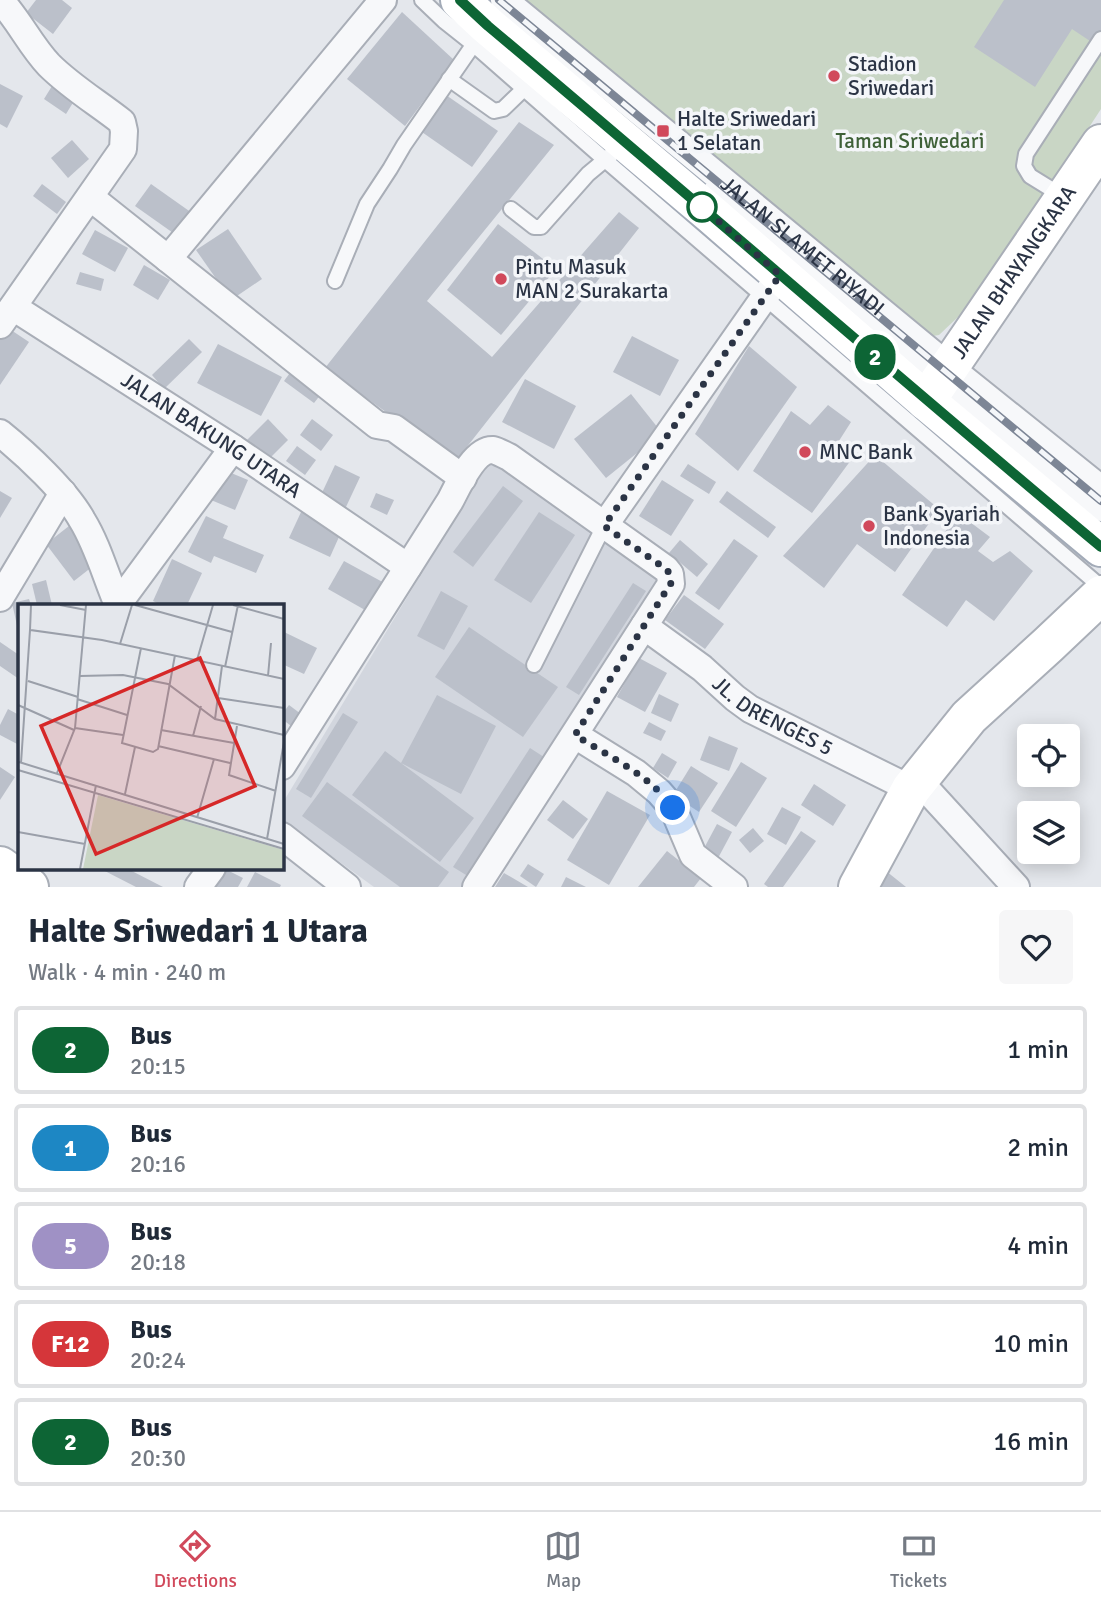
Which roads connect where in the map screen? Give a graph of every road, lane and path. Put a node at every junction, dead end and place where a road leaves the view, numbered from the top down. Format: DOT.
graph roads {
  1 [pos="0,0"];
  2 [pos="383,0"];
  3 [pos="422,0"];
  4 [pos="484,16"];
  5 [pos="1101,38"];
  6 [pos="449,79"];
  7 [pos="533,80"];
  8 [pos="1101,144"];
  9 [pos="616,151"];
  10 [pos="90,197"];
  11 [pos="1065,198"];
  12 [pos="511,209"];
  13 [pos="168,259"];
  14 [pos="335,281"];
  15 [pos="772,286"];
  16 [pos="6,316"];
  17 [pos="938,382"];
  18 [pos="0,433"];
  19 [pos="233,448"];
  20 [pos="463,478"];
  21 [pos="1101,489"];
  22 [pos="63,493"];
  23 [pos="1101,514"];
  24 [pos="604,526"];
  25 [pos="1101,547"];
  26 [pos="408,566"];
  27 [pos="1101,587"];
  28 [pos="1101,594"];
  29 [pos="0,598"];
  30 [pos="118,604"];
  31 [pos="119,604"];
  32 [pos="644,626"];
  33 [pos="534,665"];
  34 [pos="575,735"];
  35 [pos="284,763"];
  36 [pos="914,785"];
  37 [pos="284,838"];
  38 [pos="211,870"];
  39 [pos="198,887"];
  40 [pos="347,887"];
  41 [pos="476,887"];
  42 [pos="734,887"];
  43 [pos="858,887"];
  44 [pos="1016,887"];
  1 -- 10 [label="street"];
  2 -- 13 [label="street"];
  3 -- 4 [label="lane"];
  4 -- 6 [label="lane"];
  4 -- 7 [label="main road"];
  4 -- 17 [label="street, JALAN SLAMET RIYADI"];
  5 -- 11 [label="lane"];
  6 -- 7 [label="lane"];
  6 -- 14 [label="lane"];
  7 -- 9 [label="main road"];
  8 -- 11 [label="main road, JALAN BHAYANGKARA"];
  9 -- 12 [label="lane"];
  9 -- 15 [label="main road"];
  10 -- 13 [label="street"];
  10 -- 16 [label="street"];
  11 -- 17 [label="main road, JALAN BHAYANGKARA"];
  13 -- 20 [label="street"];
  15 -- 17 [label="main road"];
  15 -- 24 [label="street"];
  15 -- 27 [label="lane"];
  16 -- 19 [label="street, JALAN BAKUNG UTARA"];
  17 -- 21 [label="street, JALAN SLAMET RIYADI"];
  17 -- 23 [label="lane"];
  17 -- 25 [label="main road"];
  18 -- 22 [label="street"];
  19 -- 26 [label="street, JALAN BAKUNG UTARA"];
  19 -- 31 [label="street"];
  20 -- 24 [label="street"];
  20 -- 26 [label="street"];
  22 -- 29 [label="street"];
  22 -- 30 [label="street"];
  24 -- 32 [label="street"];
  24 -- 33 [label="lane"];
  26 -- 35 [label="street"];
  28 -- 36 [label="main road"];
  32 -- 34 [label="street"];
  32 -- 36 [label="street, JL. DRENGES 5"];
  34 -- 41 [label="street"];
  34 -- 42 [label="street"];
  36 -- 43 [label="main road"];
  36 -- 44 [label="street"];
  37 -- 40 [label="street"];
  38 -- 39 [label="street"];
}
